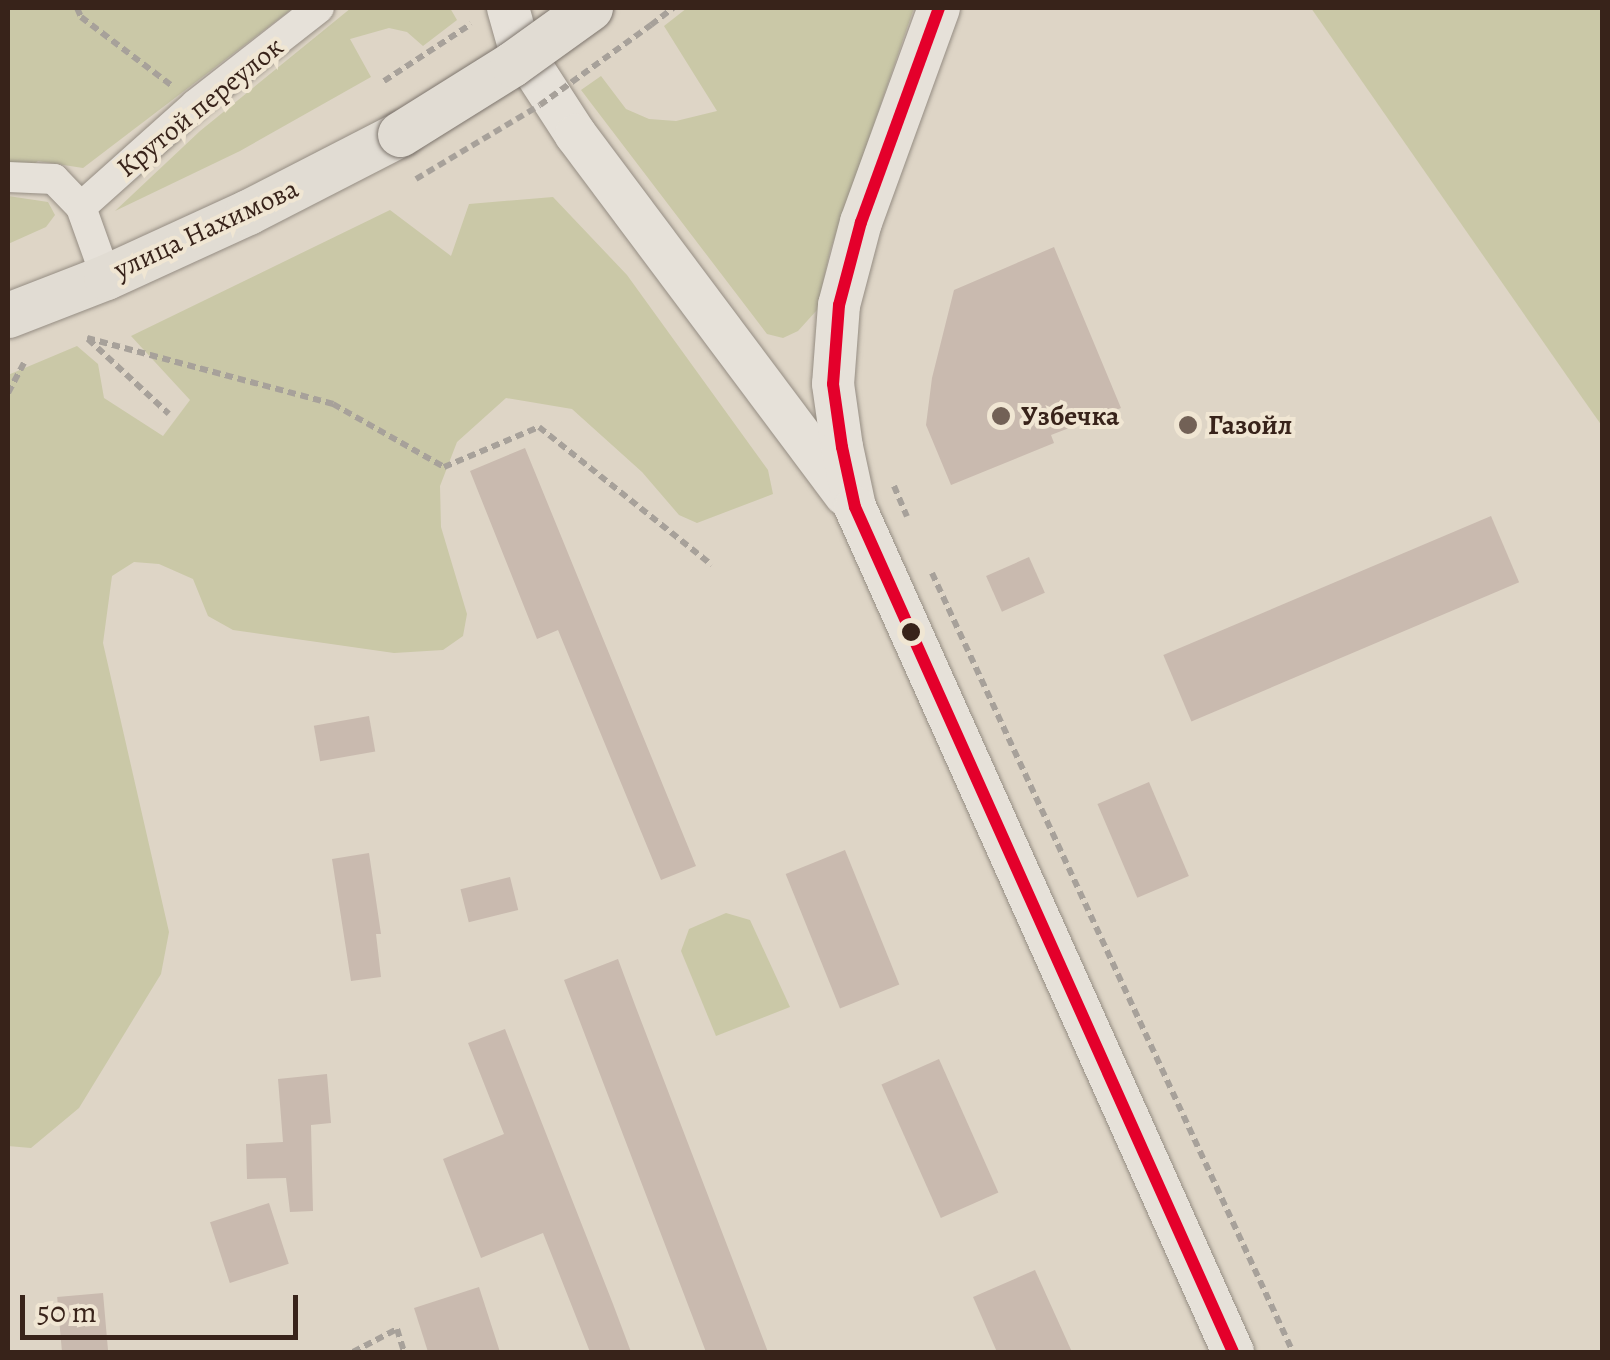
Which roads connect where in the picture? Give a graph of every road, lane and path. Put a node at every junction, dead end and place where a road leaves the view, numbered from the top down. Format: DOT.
graph roads {
  1 [pos="77,8"];
  2 [pos="319,8"];
  3 [pos="590,8"];
  4 [pos="674,8"];
  5 [pos="940,8"];
  6 [pos="492,15"];
  7 [pos="384,81"];
  8 [pos="196,104"];
  9 [pos="8,178"];
  10 [pos="416,180"];
  11 [pos="81,207"];
  12 [pos="106,277"];
  13 [pos="8,315"];
  14 [pos="24,363"];
  15 [pos="8,394"];
  16 [pos="169,414"];
  17 [pos="888,470"];
  18 [pos="856,508"];
  19 [pos="908,520"];
  20 [pos="712,565"];
  21 [pos="930,570"];
  22 [pos="352,1352"];
  23 [pos="404,1352"];
  24 [pos="1233,1352"];
  25 [pos="1293,1352"];
  1 -- 8 [label="path"];
  2 -- 8 [label="street, Крутой переулок"];
  3 -- 12 [label="main road, улица Нахимова, bridge"];
  4 -- 10 [label="path, bridge"];
  5 -- 18 [label="main road"];
  6 -- 7 [label="path"];
  6 -- 18 [label="main road"];
  8 -- 11 [label="street, Крутой переулок"];
  9 -- 11 [label="street"];
  11 -- 12 [label="street"];
  12 -- 13 [label="main road, улица Нахимова"];
  14 -- 15 [label="path"];
  16 -- 20 [label="path"];
  17 -- 19 [label="path"];
  18 -- 24 [label="main road"];
  21 -- 25 [label="path"];
  22 -- 23 [label="path"];
}
